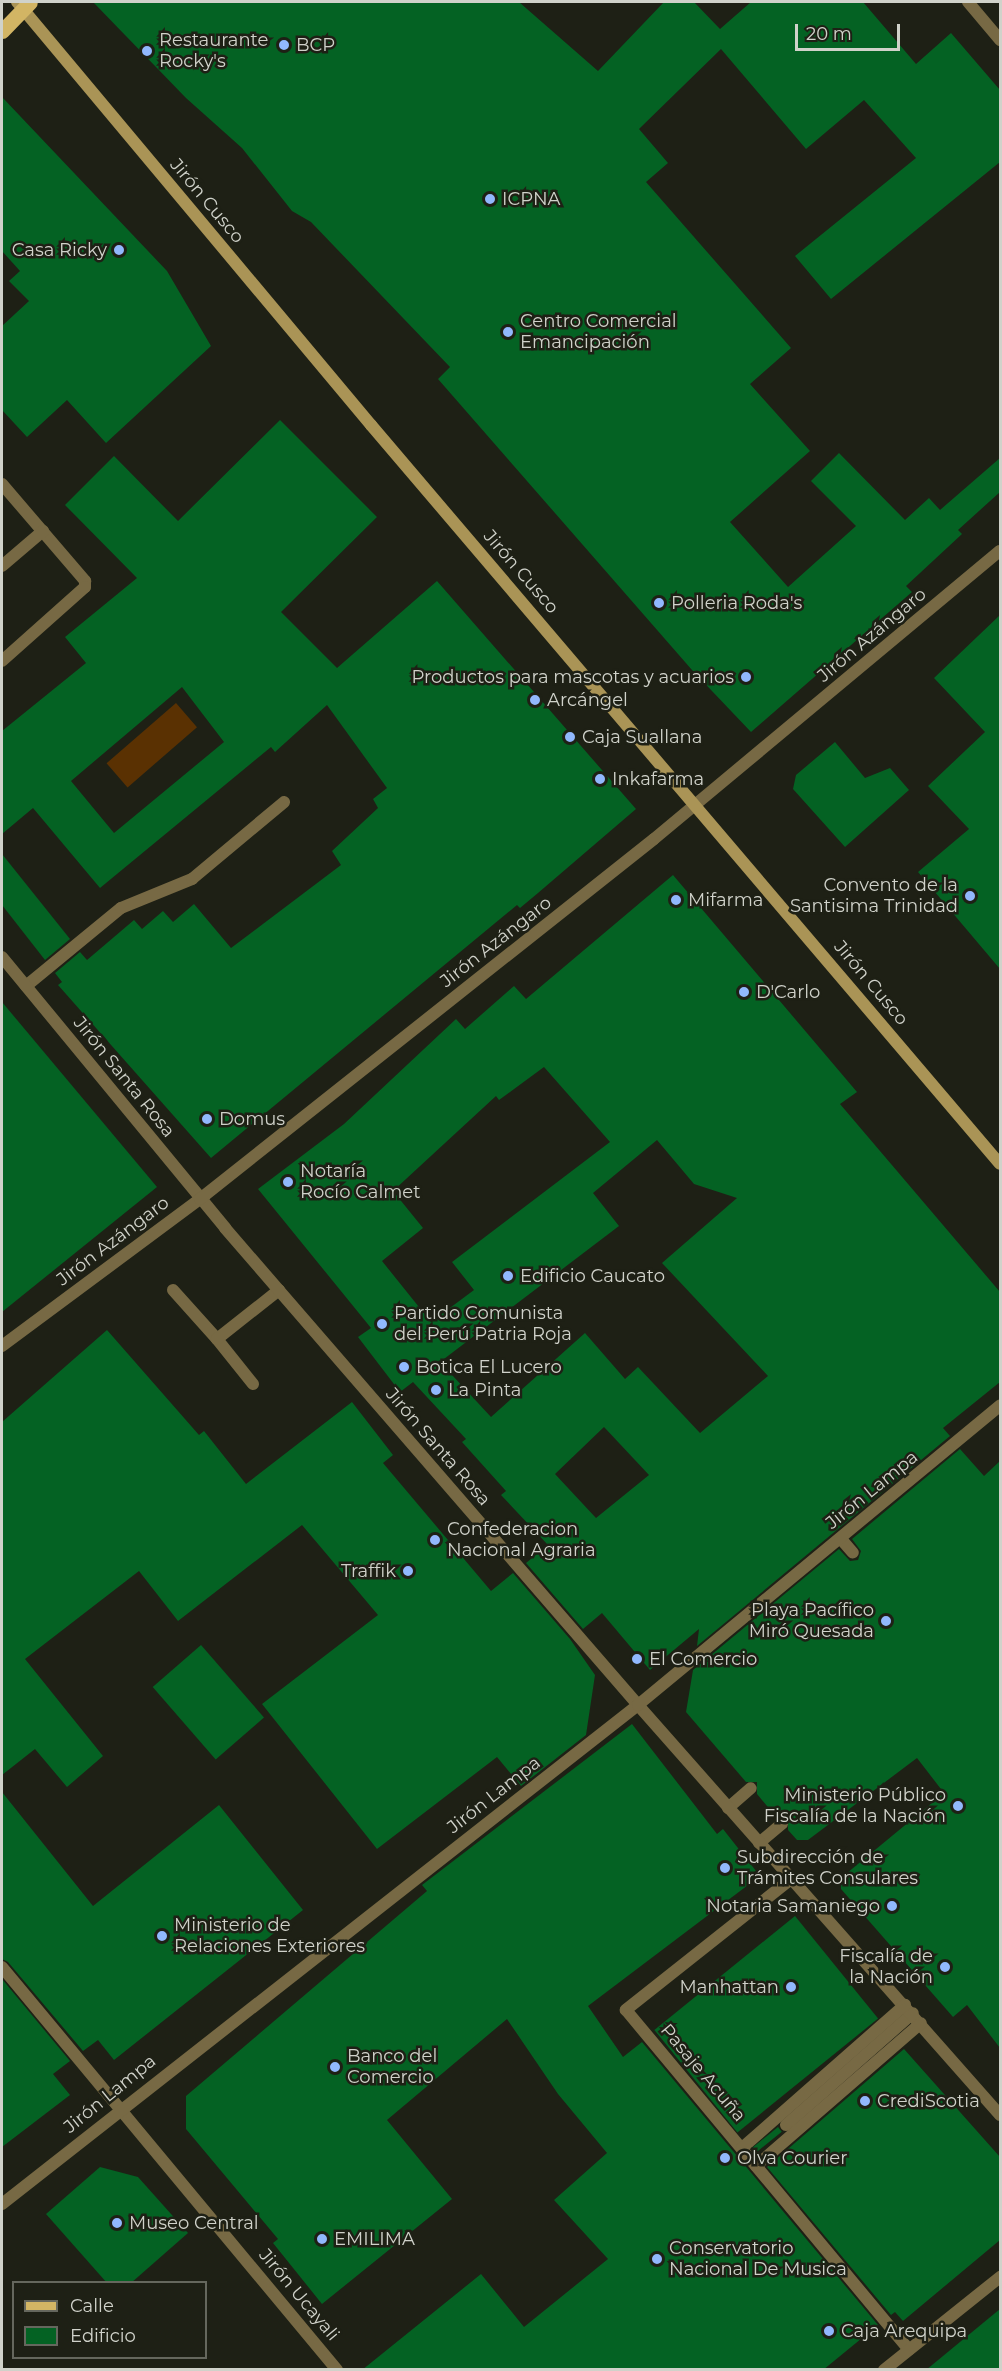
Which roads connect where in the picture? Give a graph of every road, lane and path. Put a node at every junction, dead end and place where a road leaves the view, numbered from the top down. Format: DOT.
graph roads {
  1 [pos="968,2"];
  2 [pos="23,4"];
  3 [pos="2,31"];
  4 [pos="1000,40"];
  5 [pos="2,484"];
  6 [pos="43,531"];
  7 [pos="1000,551"];
  8 [pos="2,566"];
  9 [pos="2,661"];
  10 [pos="284,802"];
  11 [pos="697,804"];
  12 [pos="2,957"];
  13 [pos="26,986"];
  14 [pos="1000,1164"];
  15 [pos="200,1199"];
  16 [pos="174,1290"];
  17 [pos="279,1290"];
  18 [pos="217,1339"];
  19 [pos="2,1346"];
  20 [pos="254,1384"];
  21 [pos="1000,1405"];
  22 [pos="841,1539"];
  23 [pos="853,1553"];
  24 [pos="638,1705"];
  25 [pos="752,1788"];
  26 [pos="728,1808"];
  27 [pos="782,1824"];
  28 [pos="759,1843"];
  29 [pos="791,1879"];
  30 [pos="2,1967"];
  31 [pos="913,2014"];
  32 [pos="120,2110"];
  33 [pos="1000,2115"];
  34 [pos="786,2125"];
  35 [pos="742,2148"];
  36 [pos="756,2166"];
  37 [pos="2,2204"];
  38 [pos="1000,2277"];
  39 [pos="909,2350"];
  40 [pos="338,2370"];
  41 [pos="884,2370"];
  1 -- 4 [label="street"];
  2 -- 3 [label="main road"];
  2 -- 11 [label="street, Jirón Cusco"];
  5 -- 6 [label="street"];
  6 -- 8 [label="street"];
  6 -- 9 [label="street"];
  7 -- 11 [label="street, Jirón Azángaro"];
  10 -- 13 [label="street"];
  11 -- 14 [label="street, Jirón Cusco"];
  11 -- 15 [label="street, Jirón Azángaro"];
  12 -- 13 [label="street, Jirón Santa Rosa"];
  13 -- 15 [label="street, Jirón Santa Rosa"];
  15 -- 17 [label="street, Jirón Santa Rosa"];
  15 -- 19 [label="street, Jirón Azángaro"];
  16 -- 18 [label="street"];
  17 -- 18 [label="street"];
  17 -- 24 [label="street, Jirón Santa Rosa"];
  18 -- 20 [label="street"];
  21 -- 22 [label="street, Jirón Lampa"];
  22 -- 23 [label="street"];
  22 -- 24 [label="street, Jirón Lampa"];
  24 -- 26 [label="street, Jirón Santa Rosa"];
  24 -- 32 [label="street, Jirón Lampa"];
  25 -- 26 [label="street"];
  26 -- 28 [label="street, Jirón Santa Rosa"];
  27 -- 28 [label="street"];
  28 -- 29 [label="street, Jirón Santa Rosa"];
  29 -- 31 [label="street, Jirón Santa Rosa"];
  29 -- 35 [label="street, Pasaje Acuña"];
  30 -- 32 [label="street, Jirón Ucayali"];
  31 -- 33 [label="street, Jirón Santa Rosa"];
  31 -- 34 [label="street"];
  31 -- 35 [label="street"];
  31 -- 36 [label="street"];
  32 -- 37 [label="street, Jirón Lampa"];
  32 -- 40 [label="street, Jirón Ucayali"];
  35 -- 36 [label="street, Pasaje Acuña"];
  36 -- 39 [label="street, Pasaje Acuña"];
  38 -- 39 [label="street"];
  39 -- 41 [label="street"];
}
